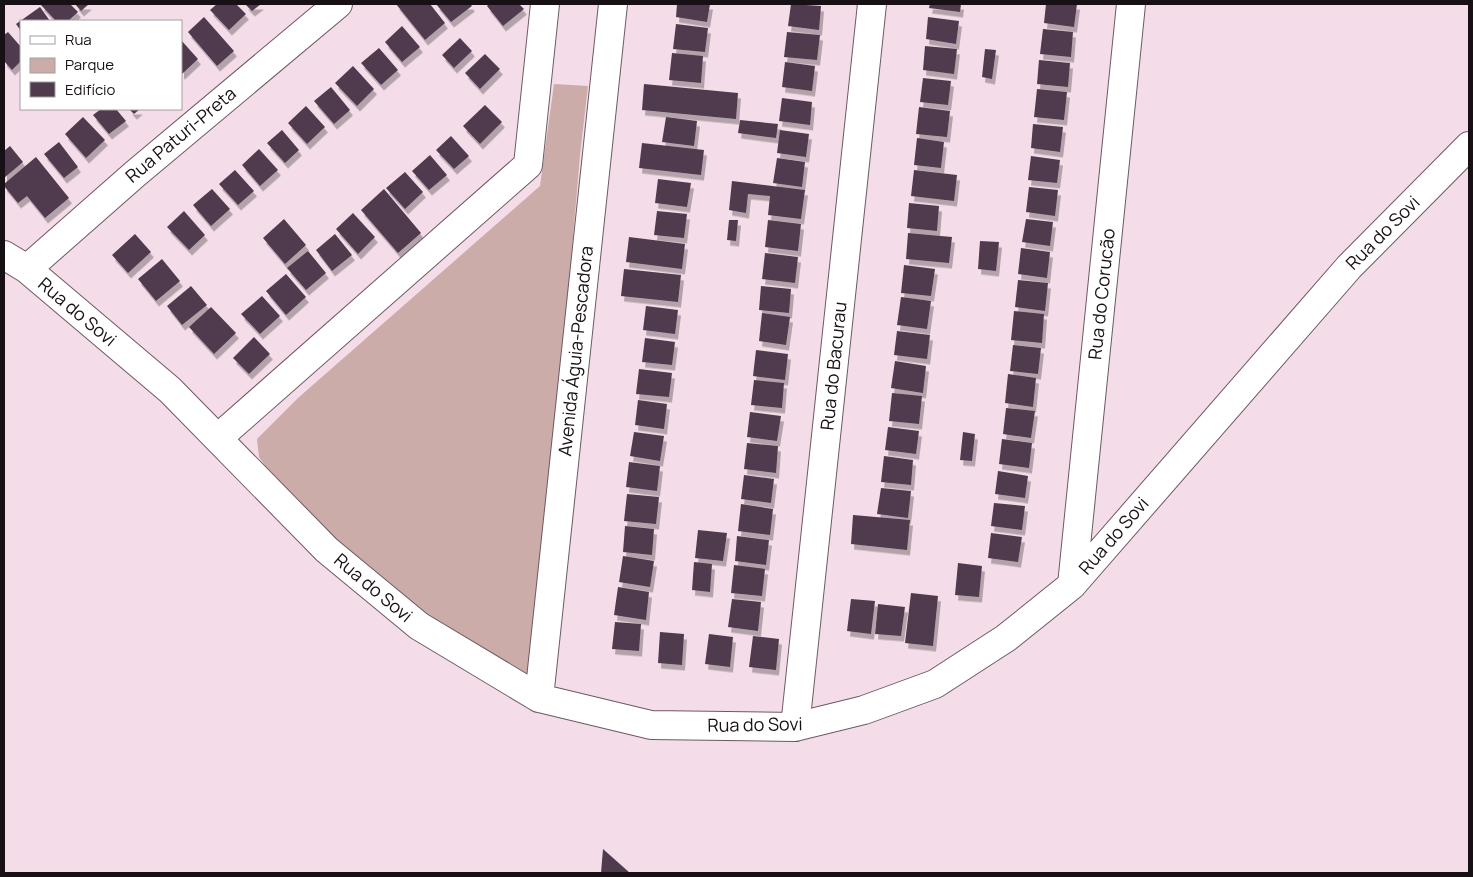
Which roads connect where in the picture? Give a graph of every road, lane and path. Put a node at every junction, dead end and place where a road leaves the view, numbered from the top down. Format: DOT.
graph roads {
  1 [pos="338,4"];
  2 [pos="545,4"];
  3 [pos="613,4"];
  4 [pos="872,4"];
  5 [pos="1131,4"];
  6 [pos="1469,146"];
  7 [pos="4,255"];
  8 [pos="27,269"];
  9 [pos="218,438"];
  10 [pos="1072,585"];
  11 [pos="539,698"];
  12 [pos="795,727"];
  1 -- 8 [label="street, Rua Paturi-Preta"];
  2 -- 9 [label="street"];
  3 -- 11 [label="street, Avenida Águia-Pescadora"];
  4 -- 12 [label="street, Rua do Bacurau"];
  5 -- 10 [label="street, Rua do Corucão"];
  6 -- 10 [label="street, Rua do Sovi"];
  7 -- 8 [label="street, Rua do Sovi"];
  8 -- 9 [label="street, Rua do Sovi"];
  9 -- 11 [label="street, Rua do Sovi"];
  10 -- 12 [label="street, Rua do Sovi"];
  11 -- 12 [label="street, Rua do Sovi"];
}
